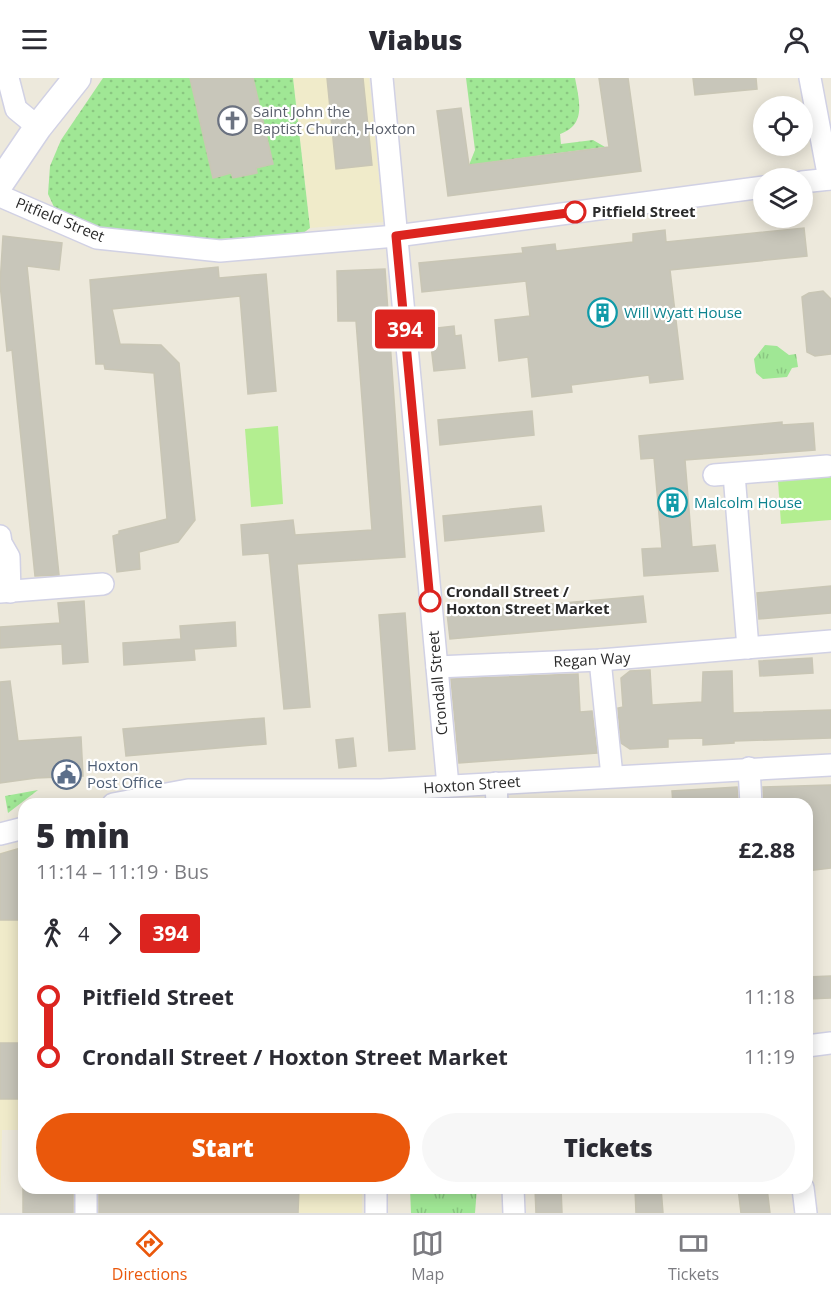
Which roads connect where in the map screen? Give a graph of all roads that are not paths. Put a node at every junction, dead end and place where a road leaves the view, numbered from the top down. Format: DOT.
graph roads {
  1 [pos="8,78"];
  2 [pos="77,78"];
  3 [pos="382,78"];
  4 [pos="810,78"];
  5 [pos="38,127"];
  6 [pos="830,179"];
  7 [pos="813,181"];
  8 [pos="0,183"];
  9 [pos="753,188"];
  10 [pos="0,196"];
  11 [pos="396,236"];
  12 [pos="827,466"];
  13 [pos="0,536"];
  14 [pos="0,544"];
  15 [pos="103,584"];
  16 [pos="5,592"];
  17 [pos="831,641"];
  18 [pos="748,648"];
  19 [pos="600,660"];
  20 [pos="437,667"];
  21 [pos="831,765"];
  22 [pos="749,768"];
  23 [pos="612,776"];
  24 [pos="448,786"];
  25 [pos="496,794"];
  26 [pos="381,797"];
  27 [pos="145,798"];
  28 [pos="751,798"];
  29 [pos="18,830"];
  30 [pos="0,834"];
  31 [pos="831,1043"];
  32 [pos="813,1045"];
  33 [pos="86,1194"];
  34 [pos="376,1194"];
  35 [pos="513,1194"];
  36 [pos="804,1194"];
  37 [pos="86,1213"];
  38 [pos="376,1213"];
  39 [pos="514,1213"];
  40 [pos="806,1213"];
  1 -- 5 [label="street"];
  2 -- 5 [label="street"];
  3 -- 11 [label="street, Crondall Street"];
  4 -- 6 [label="street"];
  5 -- 8 [label="street"];
  6 -- 7 [label="street"];
  9 -- 11 [label="street, Pitfield Street"];
  10 -- 11 [label="street, Pitfield Street"];
  11 -- 20 [label="street, Crondall Street"];
  12 -- 18 [label="street"];
  13 -- 14 [label="street"];
  14 -- 16 [label="street"];
  15 -- 16 [label="street"];
  17 -- 18 [label="street, Regan Way"];
  18 -- 19 [label="street, Regan Way"];
  19 -- 20 [label="street, Regan Way"];
  19 -- 23 [label="street"];
  20 -- 24 [label="street, Crondall Street"];
  21 -- 22 [label="street, Hoxton Street"];
  22 -- 23 [label="street, Hoxton Street"];
  22 -- 28 [label="street"];
  23 -- 25 [label="street, Hoxton Street"];
  24 -- 25 [label="street, Hoxton Street"];
  24 -- 26 [label="street, Hoxton Street"];
  26 -- 27 [label="street, Hoxton Street"];
  29 -- 30 [label="street"];
  31 -- 32 [label="street"];
  33 -- 37 [label="street"];
  34 -- 38 [label="street"];
  35 -- 39 [label="street"];
  36 -- 40 [label="street"];
}
